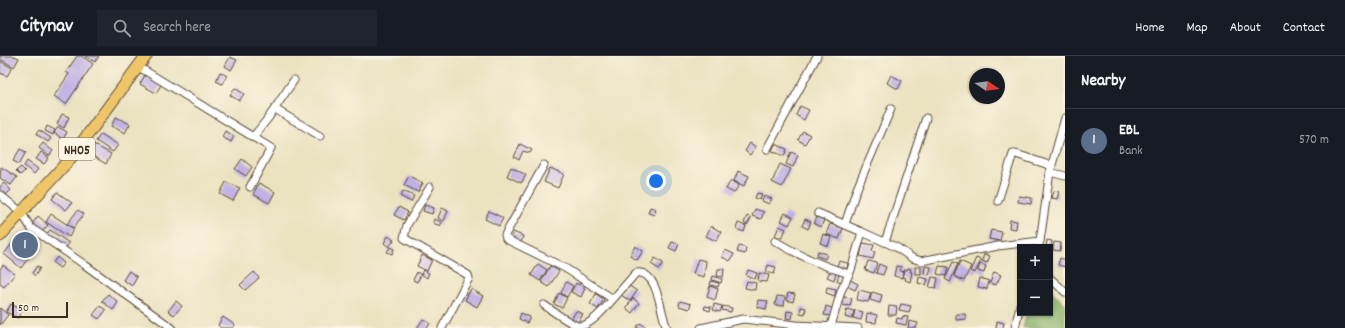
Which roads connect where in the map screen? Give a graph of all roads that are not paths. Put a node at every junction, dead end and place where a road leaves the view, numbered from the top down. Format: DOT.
graph roads {
  1 [pos="146,56"];
  2 [pos="817,56"];
  3 [pos="139,66"];
  4 [pos="294,80"];
  5 [pos="275,109"];
  6 [pos="891,109"];
  7 [pos="926,118"];
  8 [pos="1065,118"];
  9 [pos="320,136"];
  10 [pos="253,137"];
  11 [pos="767,149"];
  12 [pos="544,165"];
  13 [pos="1051,169"];
  14 [pos="1065,176"];
  15 [pos="250,187"];
  16 [pos="430,187"];
  17 [pos="0,195"];
  18 [pos="998,201"];
  19 [pos="21,212"];
  20 [pos="818,213"];
  21 [pos="844,224"];
  22 [pos="862,232"];
  23 [pos="0,236"];
  24 [pos="775,241"];
  25 [pos="885,242"];
  26 [pos="1039,244"];
  27 [pos="1017,245"];
  28 [pos="849,274"];
  29 [pos="1052,280"];
  30 [pos="1065,292"];
  31 [pos="613,299"];
  32 [pos="544,306"];
  33 [pos="1018,316"];
  34 [pos="831,326"];
  35 [pos="172,328"];
  36 [pos="442,328"];
  37 [pos="667,328"];
  38 [pos="701,328"];
  39 [pos="858,328"];
  40 [pos="1015,328"];
  1 -- 3 [label="main road, NH05"];
  2 -- 11 [label="street"];
  3 -- 10 [label="street"];
  3 -- 19 [label="main road, NH05"];
  4 -- 5 [label="street"];
  5 -- 9 [label="street"];
  5 -- 10 [label="street"];
  6 -- 21 [label="street"];
  7 -- 25 [label="street"];
  8 -- 13 [label="street"];
  10 -- 15 [label="street"];
  12 -- 31 [label="street"];
  13 -- 14 [label="street"];
  13 -- 18 [label="street"];
  13 -- 26 [label="street"];
  16 -- 36 [label="street"];
  17 -- 19 [label="street"];
  19 -- 23 [label="main road, NH05"];
  19 -- 35 [label="street"];
  20 -- 21 [label="street"];
  21 -- 22 [label="street"];
  22 -- 25 [label="street"];
  22 -- 28 [label="street"];
  24 -- 28 [label="street"];
  25 -- 27 [label="street"];
  28 -- 34 [label="street"];
  29 -- 30 [label="street"];
  31 -- 32 [label="street"];
  31 -- 37 [label="street"];
  33 -- 40 [label="street"];
  34 -- 38 [label="street"];
  34 -- 39 [label="street"];
}
